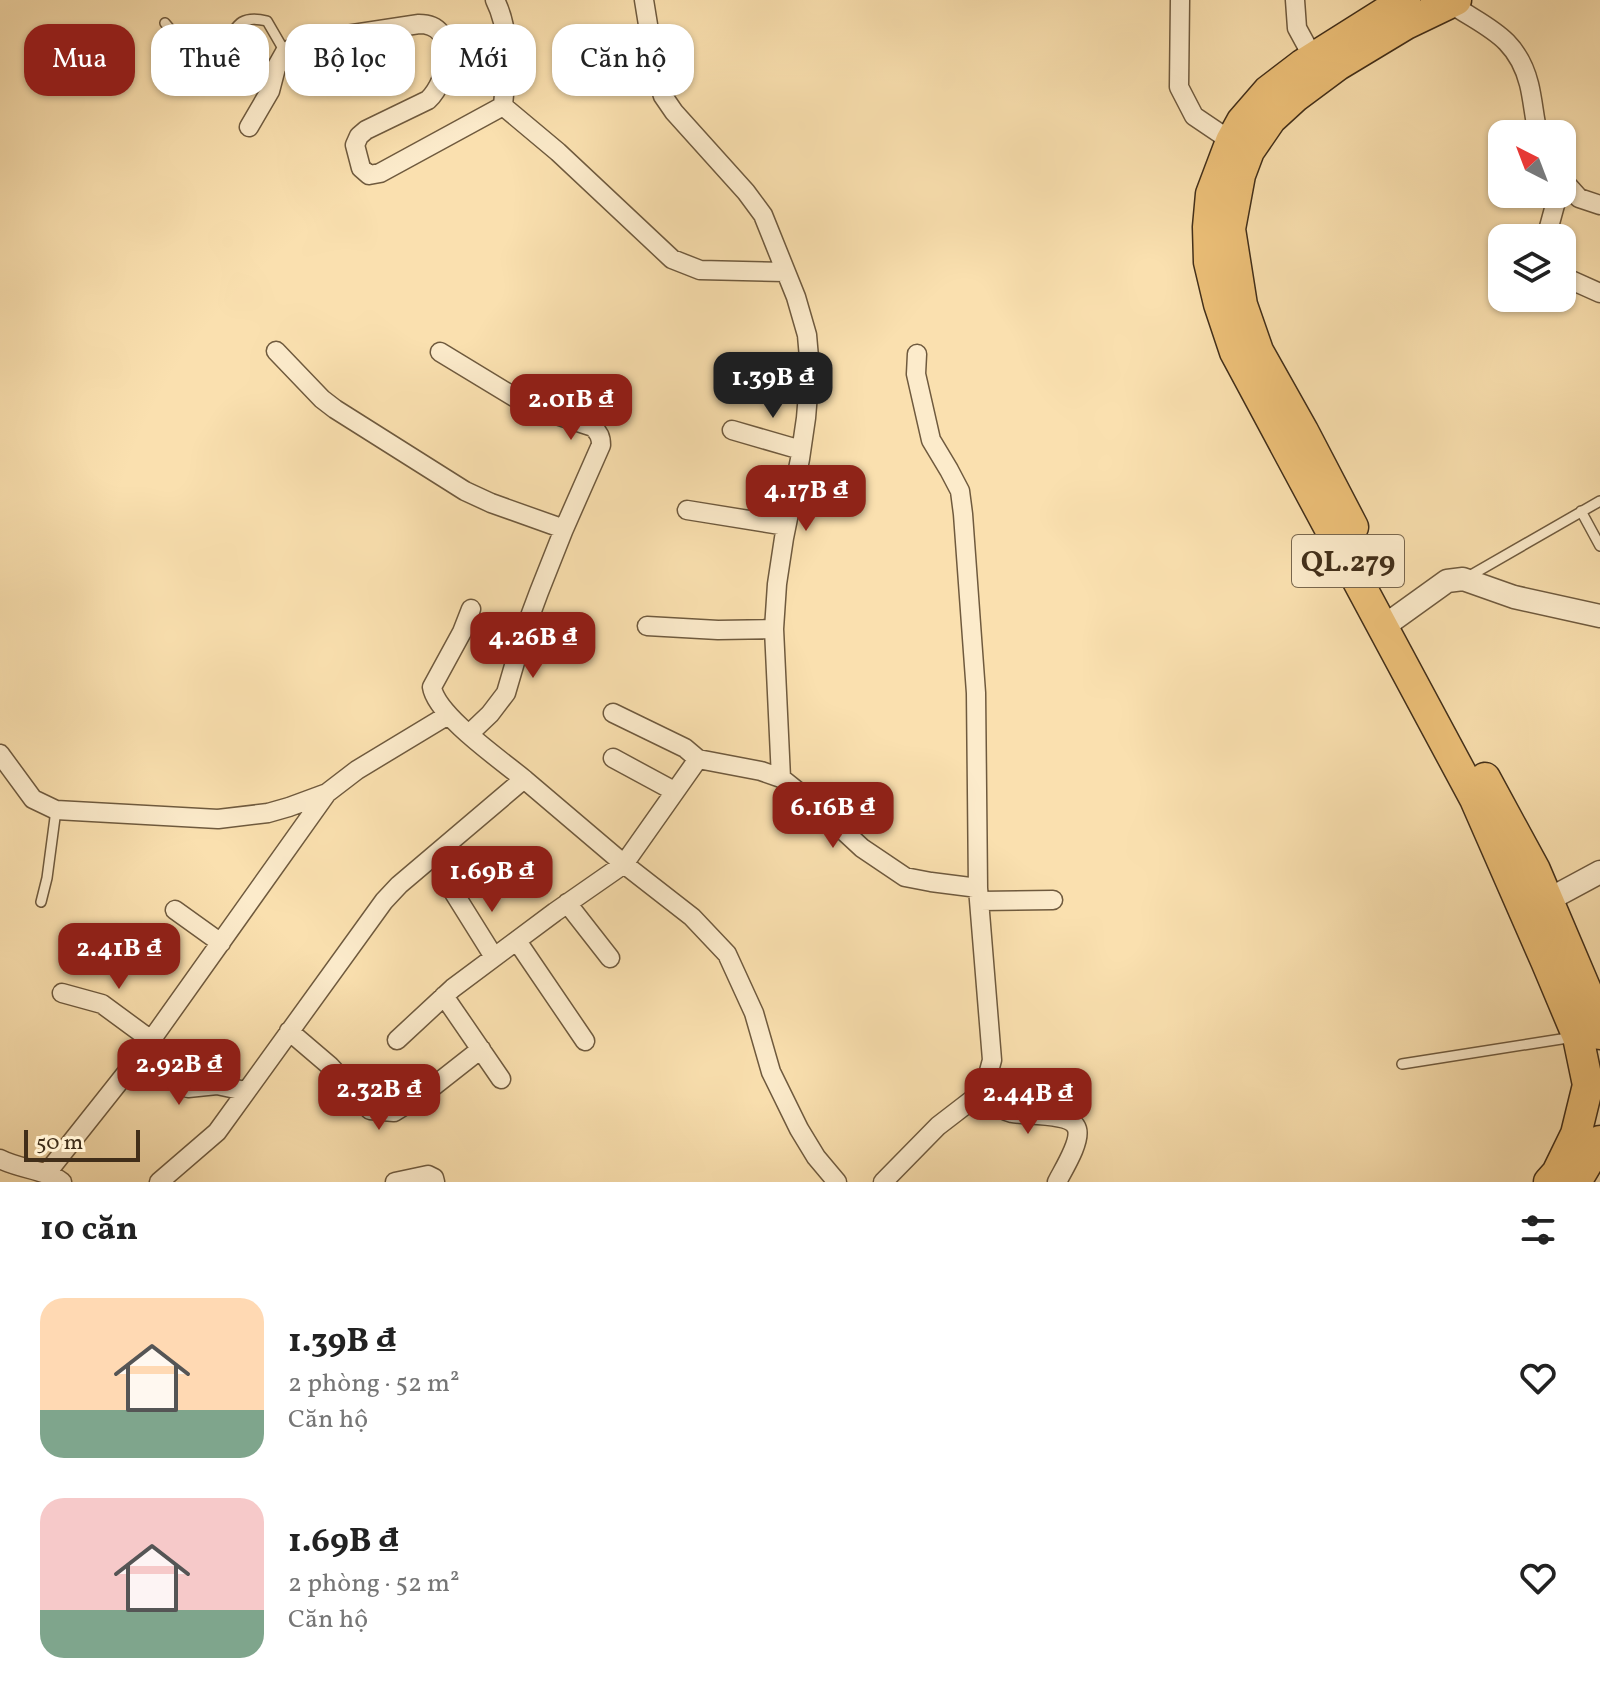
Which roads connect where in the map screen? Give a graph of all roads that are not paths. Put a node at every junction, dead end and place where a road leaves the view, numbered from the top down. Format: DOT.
graph roads {
  1 [pos="495,0"];
  2 [pos="644,0"];
  3 [pos="1180,0"];
  4 [pos="1295,0"];
  5 [pos="1405,0"];
  6 [pos="1450,1"];
  7 [pos="165,23"];
  8 [pos="415,25"];
  9 [pos="285,52"];
  10 [pos="1318,67"];
  11 [pos="503,106"];
  12 [pos="1535,120"];
  13 [pos="249,127"];
  14 [pos="1231,141"];
  15 [pos="1576,195"];
  16 [pos="1600,205"];
  17 [pos="785,272"];
  18 [pos="1576,282"];
  19 [pos="1600,293"];
  20 [pos="276,351"];
  21 [pos="440,352"];
  22 [pos="917,354"];
  23 [pos="732,430"];
  24 [pos="801,450"];
  25 [pos="1600,501"];
  26 [pos="687,510"];
  27 [pos="1581,511"];
  28 [pos="786,526"];
  29 [pos="564,529"];
  30 [pos="1600,546"];
  31 [pos="1463,579"];
  32 [pos="471,609"];
  33 [pos="1600,616"];
  34 [pos="1391,622"];
  35 [pos="647,626"];
  36 [pos="774,629"];
  37 [pos="613,713"];
  38 [pos="448,715"];
  39 [pos="469,734"];
  40 [pos="0,754"];
  41 [pos="613,758"];
  42 [pos="698,759"];
  43 [pos="781,778"];
  44 [pos="524,779"];
  45 [pos="674,791"];
  46 [pos="327,793"];
  47 [pos="56,810"];
  48 [pos="624,864"];
  49 [pos="1600,872"];
  50 [pos="454,893"];
  51 [pos="979,894"];
  52 [pos="1053,900"];
  53 [pos="1548,900"];
  54 [pos="41,902"];
  55 [pos="567,903"];
  56 [pos="175,910"];
  57 [pos="517,941"];
  58 [pos="221,943"];
  59 [pos="494,957"];
  60 [pos="610,958"];
  61 [pos="62,993"];
  62 [pos="444,996"];
  63 [pos="289,1031"];
  64 [pos="1589,1036"];
  65 [pos="397,1040"];
  66 [pos="585,1041"];
  67 [pos="146,1046"];
  68 [pos="481,1049"];
  69 [pos="1402,1064"];
  70 [pos="501,1079"];
  71 [pos="245,1091"];
  72 [pos="977,1096"];
  73 [pos="1600,1141"];
  74 [pos="0,1159"];
  75 [pos="54,1178"];
  76 [pos="159,1182"];
  77 [pos="395,1182"];
  78 [pos="435,1182"];
  79 [pos="837,1182"];
  80 [pos="883,1182"];
  81 [pos="1057,1182"];
  82 [pos="1549,1182"];
  83 [pos="1576,1182"];
  1 -- 11 [label="street"];
  2 -- 17 [label="street"];
  3 -- 14 [label="street"];
  4 -- 10 [label="street"];
  5 -- 10 [label="highway, QL.279"];
  6 -- 10 [label="highway, QL.279"];
  6 -- 12 [label="street"];
  7 -- 9 [label="lane"];
  8 -- 11 [label="street"];
  9 -- 13 [label="street"];
  10 -- 14 [label="highway, QL.279"];
  10 -- 34 [label="highway, QL.279"];
  11 -- 17 [label="street"];
  14 -- 34 [label="highway, QL.279"];
  15 -- 16 [label="street"];
  17 -- 24 [label="street"];
  18 -- 19 [label="street"];
  20 -- 29 [label="street"];
  21 -- 29 [label="street"];
  22 -- 51 [label="street"];
  23 -- 24 [label="street"];
  24 -- 28 [label="street"];
  25 -- 27 [label="lane"];
  26 -- 28 [label="street"];
  27 -- 30 [label="lane"];
  27 -- 31 [label="lane"];
  28 -- 36 [label="street"];
  29 -- 39 [label="street"];
  31 -- 33 [label="street"];
  31 -- 34 [label="street"];
  32 -- 38 [label="street"];
  34 -- 53 [label="highway, QL.279"];
  34 -- 64 [label="highway, QL.279"];
  35 -- 36 [label="street"];
  36 -- 43 [label="street"];
  37 -- 42 [label="street"];
  38 -- 39 [label="street"];
  38 -- 46 [label="street"];
  39 -- 44 [label="street"];
  40 -- 47 [label="street"];
  41 -- 45 [label="street"];
  42 -- 43 [label="street"];
  42 -- 45 [label="street"];
  43 -- 51 [label="street"];
  44 -- 48 [label="street"];
  44 -- 63 [label="street"];
  45 -- 48 [label="street"];
  46 -- 47 [label="street"];
  46 -- 58 [label="street"];
  47 -- 54 [label="lane"];
  48 -- 55 [label="street"];
  48 -- 79 [label="street"];
  49 -- 53 [label="street"];
  50 -- 59 [label="street"];
  51 -- 52 [label="street"];
  51 -- 72 [label="street"];
  53 -- 64 [label="highway, QL.279"];
  55 -- 57 [label="street"];
  55 -- 60 [label="street"];
  56 -- 58 [label="street"];
  57 -- 59 [label="street"];
  57 -- 66 [label="street"];
  58 -- 67 [label="street"];
  59 -- 62 [label="street"];
  61 -- 67 [label="street"];
  62 -- 65 [label="street"];
  62 -- 68 [label="street"];
  63 -- 68 [label="street"];
  63 -- 71 [label="street"];
  64 -- 69 [label="lane"];
  64 -- 82 [label="highway, QL.279"];
  67 -- 71 [label="street"];
  67 -- 75 [label="street"];
  68 -- 70 [label="street"];
  71 -- 76 [label="street"];
  72 -- 80 [label="street"];
  72 -- 81 [label="street"];
  73 -- 83 [label="highway"];
  74 -- 75 [label="street"];
  77 -- 78 [label="street"];
}
